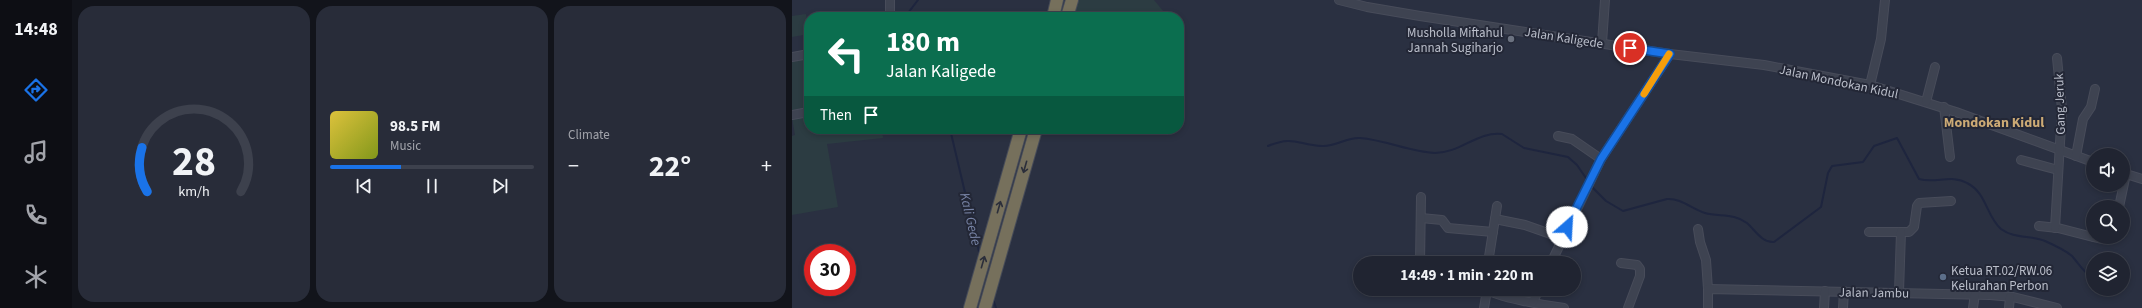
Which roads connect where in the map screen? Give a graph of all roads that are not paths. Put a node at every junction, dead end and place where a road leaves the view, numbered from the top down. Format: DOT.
graph roads {
  1 [pos="890,0"];
  2 [pos="1057,0"];
  3 [pos="1065,0"];
  4 [pos="1072,0"];
  5 [pos="1339,0"];
  6 [pos="1605,0"];
  7 [pos="1886,0"];
  8 [pos="890,12"];
  9 [pos="1054,12"];
  10 [pos="1062,12"];
  11 [pos="1068,12"];
  12 [pos="1602,43"];
  13 [pos="1670,54"];
  14 [pos="804,55"];
  15 [pos="792,57"];
  16 [pos="2057,58"];
  17 [pos="1935,67"];
  18 [pos="1870,85"];
  19 [pos="2095,89"];
  20 [pos="1926,102"];
  21 [pos="1944,107"];
  22 [pos="803,113"];
  23 [pos="792,115"];
  24 [pos="1020,134"];
  25 [pos="1035,134"];
  26 [pos="1558,136"];
  27 [pos="2060,150"];
  28 [pos="2076,156"];
  29 [pos="1950,157"];
  30 [pos="1601,159"];
  31 [pos="2020,160"];
  32 [pos="2086,160"];
  33 [pos="2058,170"];
  34 [pos="2130,175"];
  35 [pos="2142,179"];
  36 [pos="1421,197"];
  37 [pos="1951,201"];
  38 [pos="1497,206"];
  39 [pos="1421,218"];
  40 [pos="1495,219"];
  41 [pos="2039,226"];
  42 [pos="2055,228"];
  43 [pos="1698,229"];
  44 [pos="1493,232"];
  45 [pos="1869,232"];
  46 [pos="1901,232"];
  47 [pos="2086,235"];
  48 [pos="1562,238"];
  49 [pos="1420,256"];
  50 [pos="1489,256"];
  51 [pos="1553,256"];
  52 [pos="1621,263"];
  53 [pos="1708,289"];
  54 [pos="1825,291"];
  55 [pos="1844,291"];
  56 [pos="1899,292"];
  57 [pos="1975,294"];
  58 [pos="1486,296"];
  59 [pos="1506,296"];
  60 [pos="1536,296"];
  61 [pos="2010,297"];
  62 [pos="1533,302"];
  63 [pos="2036,305"];
  64 [pos="986,306"];
  65 [pos="970,308"];
  66 [pos="1484,308"];
  67 [pos="1564,308"];
  68 [pos="1628,308"];
  69 [pos="1708,308"];
  70 [pos="1824,308"];
  71 [pos="1843,308"];
  72 [pos="1973,308"];
  73 [pos="2009,308"];
  74 [pos="2057,308"];
  1 -- 8 [label="street"];
  2 -- 9 [label="highway"];
  3 -- 10 [label="highway"];
  4 -- 11 [label="highway"];
  5 -- 12 [label="street, Jalan Kaligede"];
  6 -- 12 [label="street"];
  7 -- 18 [label="street"];
  12 -- 13 [label="street, Jalan Kaligede"];
  13 -- 18 [label="street, Jalan Mondokan Kidul"];
  13 -- 30 [label="street"];
  14 -- 15 [label="street"];
  16 -- 27 [label="street, Gang Jeruk"];
  17 -- 20 [label="street"];
  18 -- 20 [label="street, Jalan Mondokan Kidul"];
  19 -- 28 [label="street"];
  20 -- 21 [label="street, Jalan Mondokan Kidul"];
  21 -- 27 [label="street, Jalan Mondokan Kidul"];
  21 -- 29 [label="street"];
  22 -- 23 [label="street"];
  65 -- 24 [label="highway, one-way"];
  25 -- 64 [label="highway, one-way"];
  26 -- 30 [label="street"];
  27 -- 28 [label="street, Jalan Mondokan Kidul"];
  27 -- 33 [label="street, Gang Jeruk"];
  28 -- 32 [label="street, Jalan Mondokan Kidul"];
  30 -- 48 [label="street"];
  31 -- 33 [label="street"];
  33 -- 42 [label="street, Gang Jeruk"];
  34 -- 35 [label="street"];
  36 -- 39 [label="street"];
  37 -- 46 [label="street"];
  38 -- 40 [label="street"];
  39 -- 44 [label="street"];
  39 -- 49 [label="street"];
  40 -- 44 [label="street"];
  40 -- 48 [label="street"];
  41 -- 42 [label="street"];
  42 -- 47 [label="street"];
  43 -- 53 [label="street"];
  44 -- 50 [label="street"];
  45 -- 46 [label="street"];
  46 -- 56 [label="street"];
  48 -- 51 [label="street"];
  52 -- 68 [label="street"];
  53 -- 54 [label="street, Jalan Jambu"];
  53 -- 69 [label="street"];
  54 -- 55 [label="street, Jalan Jambu"];
  54 -- 70 [label="street"];
  55 -- 56 [label="street, Jalan Jambu"];
  55 -- 71 [label="street"];
  56 -- 57 [label="street, Jalan Jambu"];
  57 -- 61 [label="street, Jalan Jambu"];
  57 -- 72 [label="street"];
  58 -- 66 [label="street"];
  59 -- 62 [label="street"];
  60 -- 62 [label="street"];
  61 -- 63 [label="street, Jalan Jambu"];
  61 -- 73 [label="street"];
  62 -- 67 [label="street"];
  63 -- 74 [label="street, Jalan Jambu"];
}
